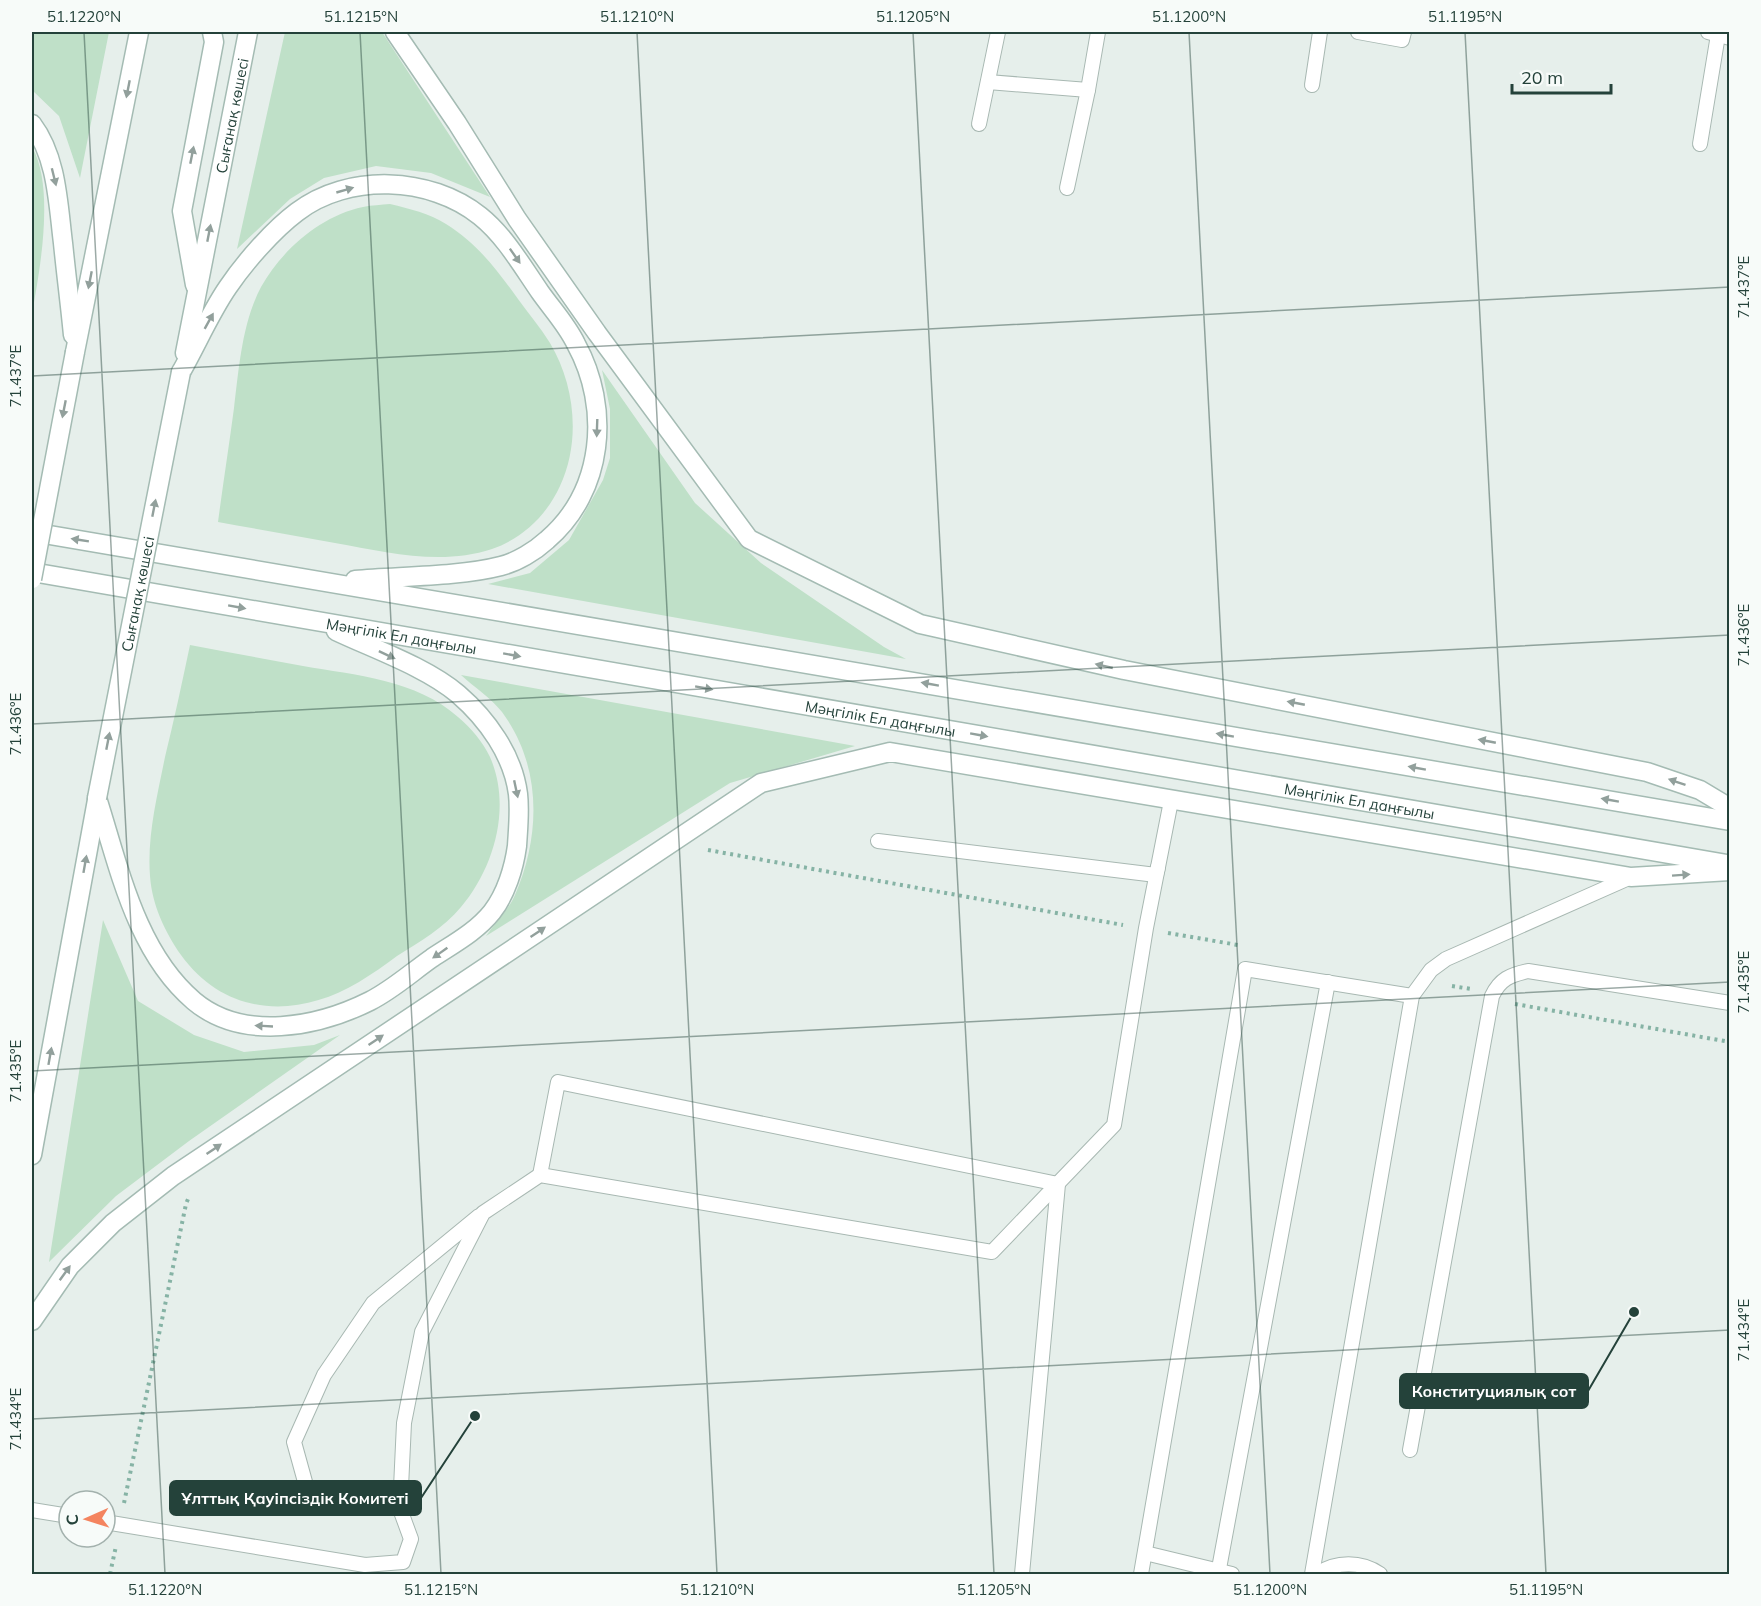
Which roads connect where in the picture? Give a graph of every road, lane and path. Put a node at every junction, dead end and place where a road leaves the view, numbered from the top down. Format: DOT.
graph roads {
  1 [pos="139,32"];
  2 [pos="212,32"];
  3 [pos="248,32"];
  4 [pos="395,32"];
  5 [pos="998,32"];
  6 [pos="1098,32"];
  7 [pos="1320,32"];
  8 [pos="1358,32"];
  9 [pos="1404,32"];
  10 [pos="1718,35"];
  11 [pos="988,82"];
  12 [pos="1312,85"];
  13 [pos="1088,90"];
  14 [pos="32,124"];
  15 [pos="980,124"];
  16 [pos="1700,144"];
  17 [pos="1067,188"];
  18 [pos="196,296"];
  19 [pos="75,352"];
  20 [pos="181,372"];
  21 [pos="32,532"];
  22 [pos="32,572"];
  23 [pos="32,579"];
  24 [pos="326,582"];
  25 [pos="316,621"];
  26 [pos="97,798"];
  27 [pos="1171,801"];
  28 [pos="1730,808"];
  29 [pos="1730,821"];
  30 [pos="878,841"];
  31 [pos="704,850"];
  32 [pos="1730,864"];
  33 [pos="1730,871"];
  34 [pos="1631,877"];
  35 [pos="1146,928"];
  36 [pos="1247,947"];
  37 [pos="1424,981"];
  38 [pos="1328,982"];
  39 [pos="1412,996"];
  40 [pos="1492,996"];
  41 [pos="1730,1003"];
  42 [pos="1730,1042"];
  43 [pos="32,1155"];
  44 [pos="540,1175"];
  45 [pos="1058,1184"];
  46 [pos="190,1196"];
  47 [pos="483,1213"];
  48 [pos="32,1321"];
  49 [pos="1410,1449"];
  50 [pos="400,1509"];
  51 [pos="32,1510"];
  52 [pos="57,1514"];
  53 [pos="117,1524"];
  54 [pos="120,1525"];
  55 [pos="1145,1553"];
  56 [pos="364,1570"];
  57 [pos="1218,1573"];
  58 [pos="110,1575"];
  59 [pos="1022,1575"];
  60 [pos="1141,1575"];
  61 [pos="1233,1575"];
  62 [pos="1312,1575"];
  63 [pos="1317,1575"];
  64 [pos="1380,1575"];
  1 -- 19 [label="main road, one-way"];
  18 -- 2 [label="main road, one-way"];
  18 -- 3 [label="main road, Сығанақ көшесі, one-way"];
  28 -- 4 [label="main road, one-way"];
  5 -- 11 [label="lane"];
  6 -- 13 [label="lane"];
  7 -- 12 [label="lane"];
  8 -- 9 [label="lane"];
  10 -- 16 [label="lane"];
  11 -- 13 [label="lane"];
  11 -- 15 [label="lane"];
  13 -- 17 [label="lane"];
  14 -- 19 [label="main road, one-way"];
  18 -- 20 [label="main road, Сығанақ көшесі"];
  19 -- 23 [label="main road, one-way, bridge"];
  20 -- 24 [label="main road, one-way"];
  26 -- 20 [label="main road, Сығанақ көшесі, one-way, bridge"];
  24 -- 21 [label="main road, one-way"];
  22 -- 25 [label="main road, Мәңгілік Ел даңғылы, one-way"];
  29 -- 24 [label="main road, one-way"];
  25 -- 26 [label="main road, one-way"];
  25 -- 32 [label="main road, Мәңгілік Ел даңғылы, one-way"];
  43 -- 26 [label="main road, Сығанақ көшесі, one-way"];
  27 -- 30 [label="lane"];
  27 -- 34 [label="main road"];
  27 -- 35 [label="lane"];
  48 -- 27 [label="main road, one-way"];
  31 -- 35 [label="path"];
  34 -- 33 [label="main road, one-way"];
  34 -- 37 [label="lane"];
  35 -- 36 [label="path"];
  35 -- 45 [label="lane"];
  37 -- 39 [label="lane"];
  37 -- 40 [label="path"];
  38 -- 39 [label="lane"];
  38 -- 55 [label="lane"];
  38 -- 57 [label="lane"];
  39 -- 62 [label="lane"];
  40 -- 41 [label="lane"];
  40 -- 42 [label="path"];
  40 -- 49 [label="lane"];
  44 -- 45 [label="lane"];
  44 -- 45 [label="lane"];
  44 -- 47 [label="lane"];
  45 -- 59 [label="lane"];
  46 -- 54 [label="path"];
  47 -- 50 [label="lane"];
  47 -- 50 [label="lane"];
  50 -- 56 [label="lane"];
  51 -- 52 [label="lane"];
  53 -- 54 [label="lane"];
  54 -- 56 [label="lane"];
  54 -- 58 [label="path"];
  55 -- 57 [label="lane"];
  55 -- 60 [label="lane"];
  57 -- 61 [label="lane"];
  63 -- 64 [label="lane"];
}
